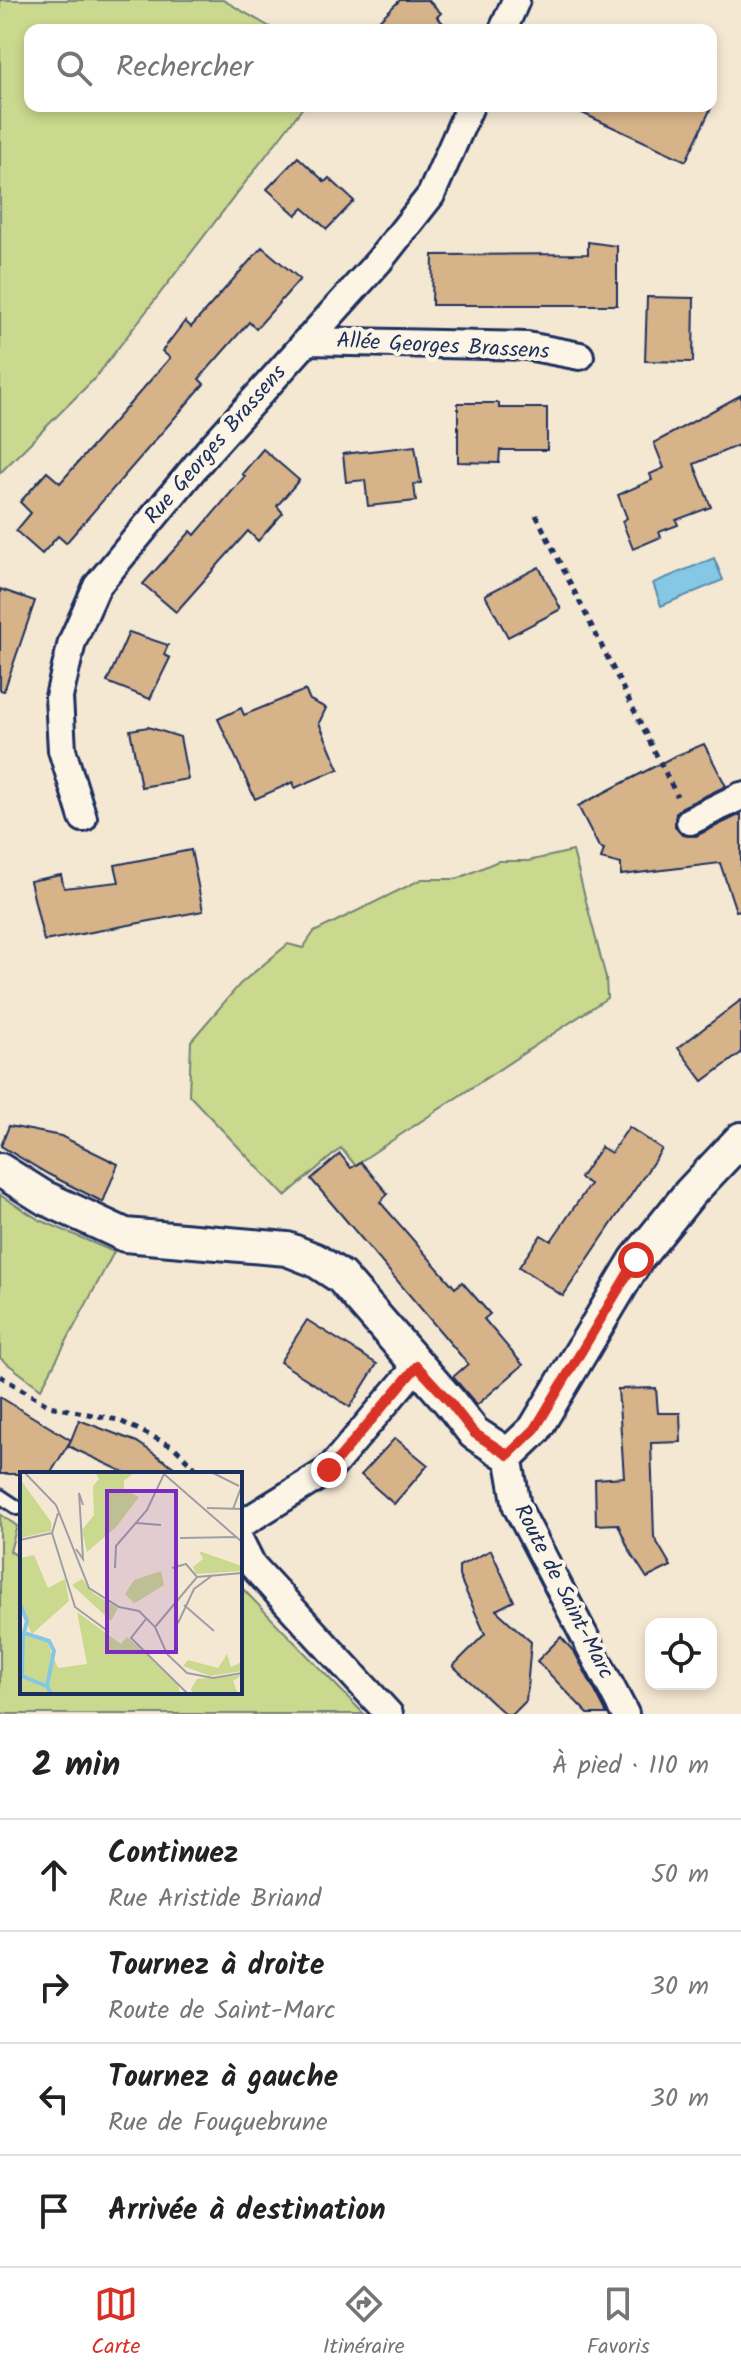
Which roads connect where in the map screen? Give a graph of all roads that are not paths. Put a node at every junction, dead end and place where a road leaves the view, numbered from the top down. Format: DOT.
graph roads {
  1 [pos="516,0"];
  2 [pos="506,24"];
  3 [pos="467,112"];
  4 [pos="306,341"];
  5 [pos="580,356"];
  6 [pos="741,796"];
  7 [pos="83,818"];
  8 [pos="690,821"];
  9 [pos="741,1139"];
  10 [pos="0,1170"];
  11 [pos="417,1366"];
  12 [pos="508,1455"];
  13 [pos="0,1496"];
  14 [pos="18,1508"];
  15 [pos="242,1524"];
  16 [pos="242,1545"];
  17 [pos="389,1714"];
  18 [pos="625,1714"];
  1 -- 2 [label="street"];
  3 -- 4 [label="street, Rue Georges Brassens"];
  4 -- 5 [label="street, Allée Georges Brassens"];
  4 -- 7 [label="street, Rue Georges Brassens"];
  6 -- 8 [label="street"];
  9 -- 12 [label="street"];
  10 -- 11 [label="street"];
  11 -- 12 [label="street"];
  11 -- 15 [label="street"];
  12 -- 18 [label="street, Route de Saint-Marc"];
  13 -- 14 [label="lane"];
  16 -- 17 [label="street"];
}
